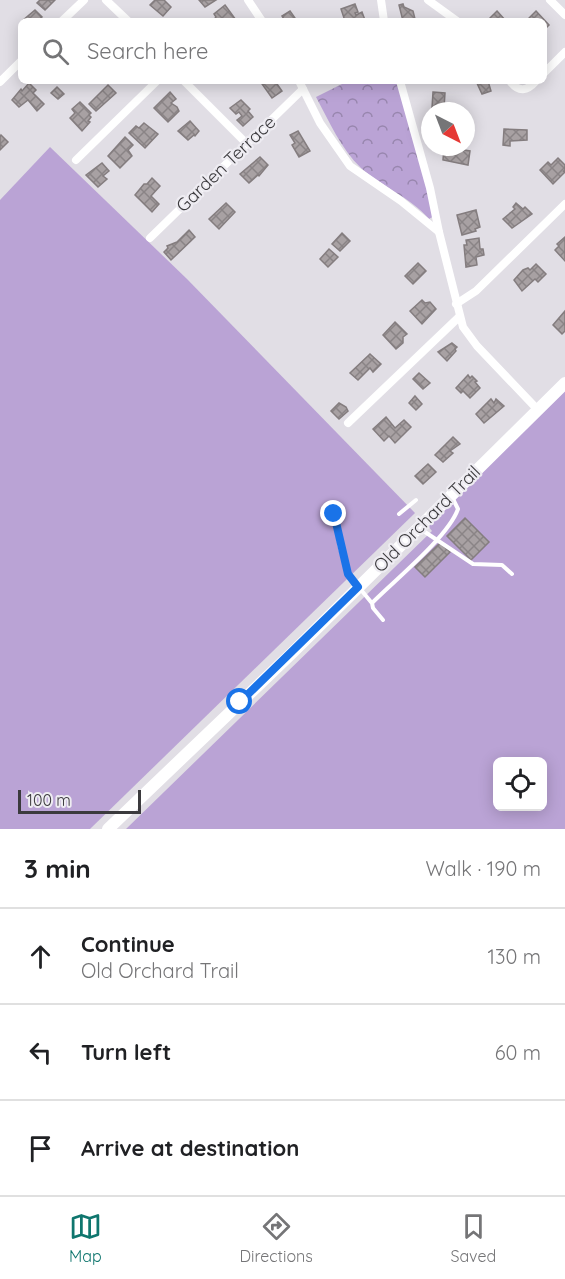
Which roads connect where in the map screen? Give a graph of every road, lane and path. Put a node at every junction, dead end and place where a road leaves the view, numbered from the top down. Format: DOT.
graph roads {
  1 [pos="84,0"];
  2 [pos="106,0"];
  3 [pos="248,0"];
  4 [pos="381,0"];
  5 [pos="428,0"];
  6 [pos="550,0"];
  7 [pos="565,15"];
  8 [pos="65,18"];
  9 [pos="125,18"];
  10 [pos="260,18"];
  11 [pos="384,18"];
  12 [pos="453,18"];
  13 [pos="565,52"];
  14 [pos="18,64"];
  15 [pos="547,70"];
  16 [pos="0,82"];
  17 [pos="154,84"];
  18 [pos="187,84"];
  19 [pos="401,84"];
  20 [pos="512,84"];
  21 [pos="533,84"];
  22 [pos="301,85"];
  23 [pos="247,144"];
  24 [pos="76,160"];
  25 [pos="565,204"];
  26 [pos="439,232"];
  27 [pos="150,238"];
  28 [pos="456,304"];
  29 [pos="459,317"];
  30 [pos="565,383"];
  31 [pos="538,410"];
  32 [pos="348,423"];
  33 [pos="451,496"];
  34 [pos="416,500"];
  35 [pos="334,514"];
  36 [pos="399,514"];
  37 [pos="419,527"];
  38 [pos="437,539"];
  39 [pos="512,574"];
  40 [pos="358,587"];
  41 [pos="372,603"];
  42 [pos="383,620"];
  43 [pos="108,829"];
  1 -- 8 [label="street"];
  2 -- 9 [label="street"];
  3 -- 10 [label="street"];
  4 -- 11 [label="street"];
  5 -- 12 [label="street"];
  6 -- 7 [label="street"];
  13 -- 15 [label="street"];
  14 -- 16 [label="street"];
  17 -- 24 [label="street"];
  18 -- 23 [label="street"];
  19 -- 26 [label="street"];
  20 -- 21 [label="street"];
  22 -- 23 [label="street, Garden Terrace"];
  22 -- 26 [label="street"];
  23 -- 27 [label="street, Garden Terrace"];
  25 -- 28 [label="street"];
  26 -- 28 [label="street"];
  28 -- 29 [label="street"];
  29 -- 31 [label="street"];
  29 -- 32 [label="street"];
  30 -- 31 [label="street, Old Orchard Trail"];
  31 -- 33 [label="street, Old Orchard Trail"];
  33 -- 37 [label="street, Old Orchard Trail"];
  33 -- 38 [label="lane"];
  34 -- 36 [label="lane"];
  35 -- 40 [label="lane"];
  37 -- 38 [label="lane"];
  37 -- 40 [label="street, Old Orchard Trail"];
  38 -- 39 [label="lane"];
  38 -- 41 [label="lane"];
  40 -- 41 [label="lane"];
  40 -- 43 [label="street, Old Orchard Trail"];
  41 -- 42 [label="lane"];
}
